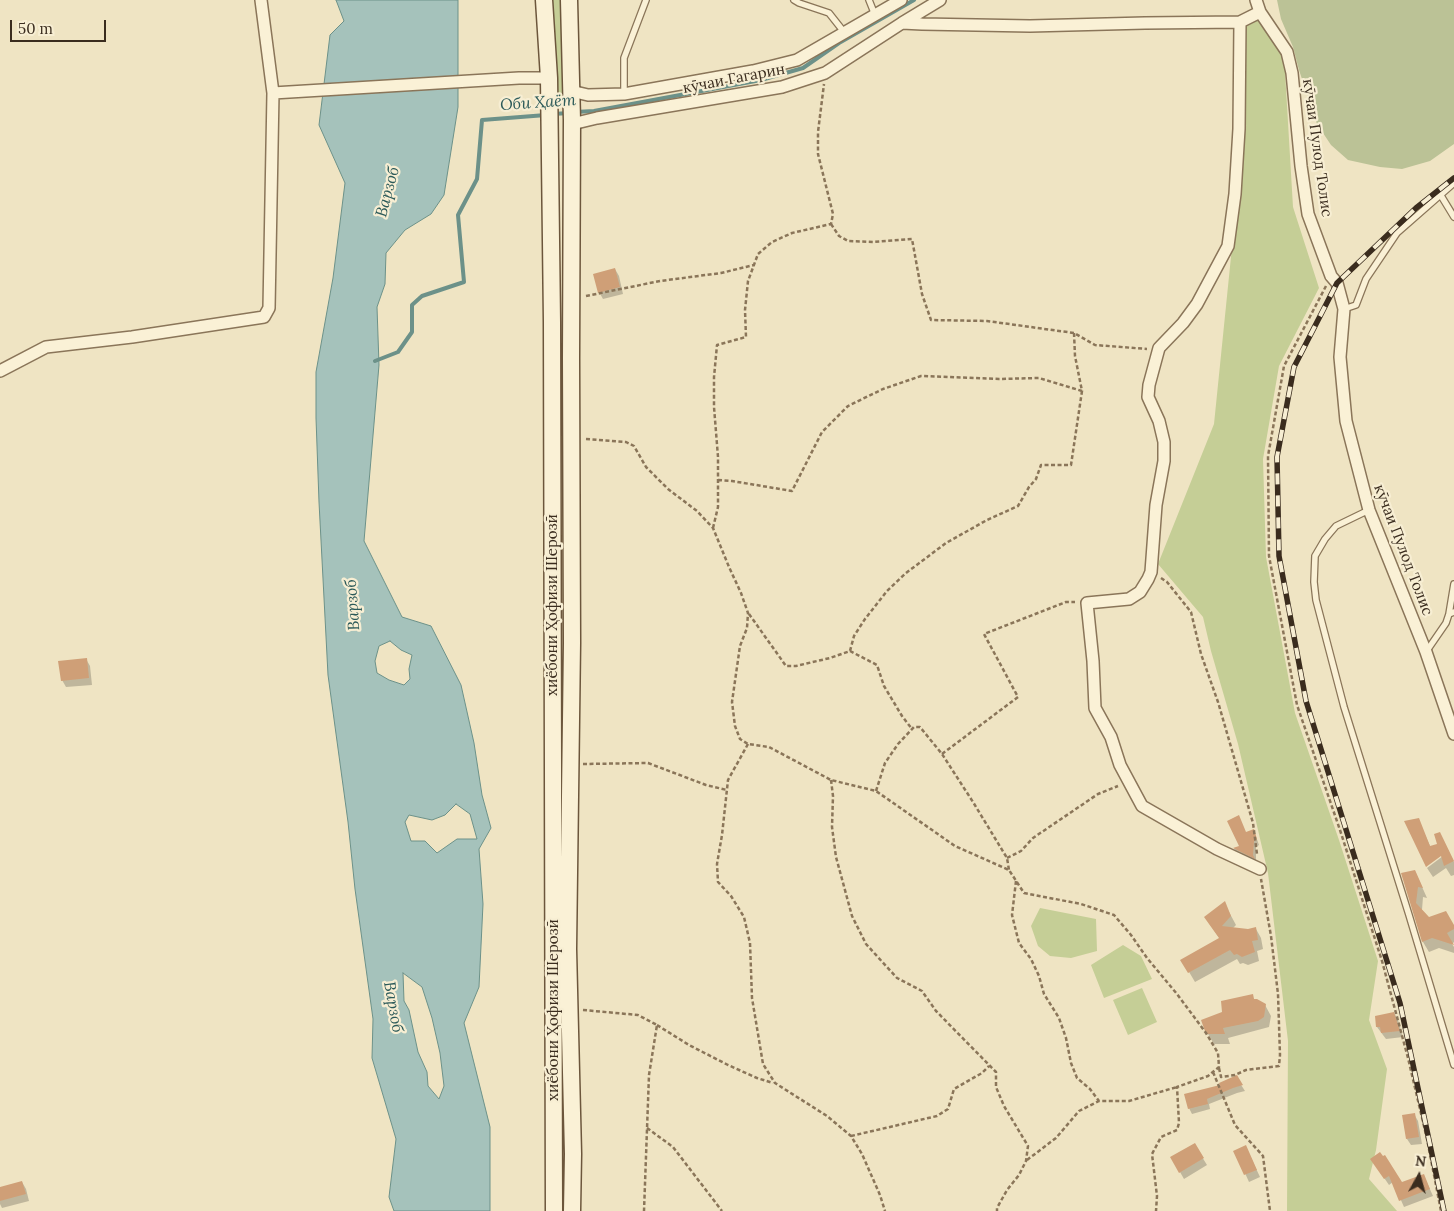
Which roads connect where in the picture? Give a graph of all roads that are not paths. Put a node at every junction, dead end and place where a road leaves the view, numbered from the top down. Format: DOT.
graph roads {
  1 [pos="262,0"];
  2 [pos="544,0"];
  3 [pos="569,0"];
  4 [pos="646,0"];
  5 [pos="794,0"];
  6 [pos="869,0"];
  7 [pos="901,0"];
  8 [pos="940,0"];
  9 [pos="1256,0"];
  10 [pos="1260,12"];
  11 [pos="875,15"];
  12 [pos="1240,22"];
  13 [pos="902,23"];
  14 [pos="845,33"];
  15 [pos="549,78"];
  16 [pos="273,93"];
  17 [pos="571,93"];
  18 [pos="624,94"];
  19 [pos="572,122"];
  20 [pos="1454,183"];
  21 [pos="1440,194"];
  22 [pos="1454,217"];
  23 [pos="1344,309"];
  24 [pos="0,371"];
  25 [pos="1369,510"];
  26 [pos="1454,584"];
  27 [pos="1452,613"];
  28 [pos="1426,652"];
  29 [pos="1454,734"];
  30 [pos="1260,869"];
  31 [pos="1454,1065"];
  32 [pos="554,1211"];
  33 [pos="572,1211"];
  1 -- 16 [label="street"];
  2 -- 15 [label="main road, хиёбони Ҳофизи Шерозӣ"];
  3 -- 17 [label="main road, хиёбони Ҳофизи Шерозӣ"];
  4 -- 18 [label="lane"];
  5 -- 14 [label="lane"];
  6 -- 11 [label="lane"];
  7 -- 11 [label="street"];
  8 -- 13 [label="street, кӯчаи Гагарин"];
  9 -- 10 [label="street, кӯчаи Пулод Толис"];
  10 -- 12 [label="street"];
  10 -- 23 [label="street, кӯчаи Пулод Толис"];
  11 -- 14 [label="street"];
  12 -- 13 [label="street"];
  12 -- 30 [label="street"];
  13 -- 19 [label="street, кӯчаи Гагарин"];
  14 -- 18 [label="street"];
  15 -- 16 [label="street"];
  15 -- 32 [label="main road, хиёбони Ҳофизи Шерозӣ"];
  16 -- 24 [label="street"];
  17 -- 18 [label="street"];
  17 -- 19 [label="main road, хиёбони Ҳофизи Шерозӣ"];
  19 -- 33 [label="main road, хиёбони Ҳофизи Шерозӣ"];
  20 -- 21 [label="lane"];
  21 -- 22 [label="lane"];
  21 -- 23 [label="lane"];
  23 -- 25 [label="street, кӯчаи Пулод Толис"];
  25 -- 28 [label="street, кӯчаи Пулод Толис"];
  25 -- 31 [label="lane"];
  26 -- 27 [label="lane"];
  27 -- 28 [label="lane"];
  28 -- 29 [label="street, кӯчаи Пулод Толис"];
}
